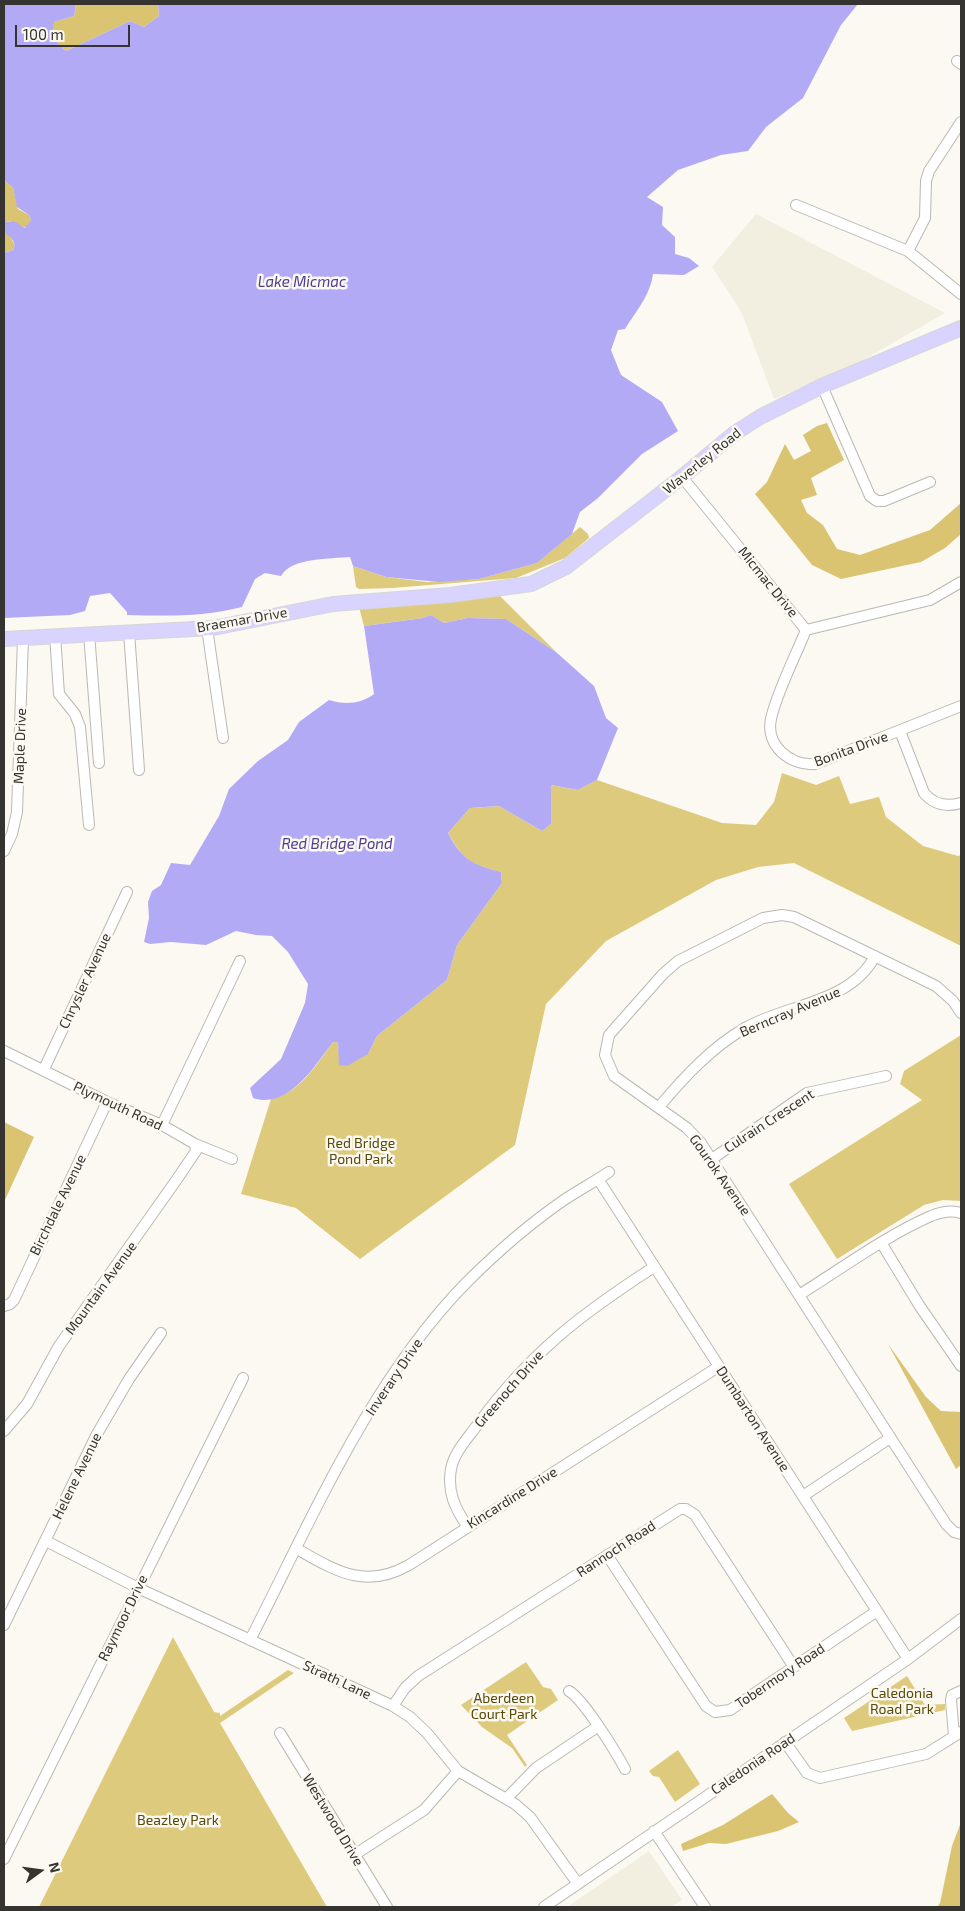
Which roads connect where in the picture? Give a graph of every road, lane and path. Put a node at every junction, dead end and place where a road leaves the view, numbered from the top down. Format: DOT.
graph roads {
  1 [pos="961,122"];
  2 [pos="796,205"];
  3 [pos="908,252"];
  4 [pos="961,294"];
  5 [pos="961,328"];
  6 [pos="822,386"];
  7 [pos="682,478"];
  8 [pos="930,482"];
  9 [pos="961,582"];
  10 [pos="450,595"];
  11 [pos="207,628"];
  12 [pos="806,630"];
  13 [pos="129,632"];
  14 [pos="89,633"];
  15 [pos="55,635"];
  16 [pos="23,638"];
  17 [pos="4,640"];
  18 [pos="961,706"];
  19 [pos="900,731"];
  20 [pos="223,738"];
  21 [pos="99,763"];
  22 [pos="139,770"];
  23 [pos="961,803"];
  24 [pos="89,824"];
  25 [pos="4,851"];
  26 [pos="127,892"];
  27 [pos="874,956"];
  28 [pos="240,962"];
  29 [pos="961,1013"];
  30 [pos="4,1051"];
  31 [pos="44,1069"];
  32 [pos="886,1076"];
  33 [pos="107,1102"];
  34 [pos="659,1107"];
  35 [pos="162,1125"];
  36 [pos="196,1144"];
  37 [pos="232,1159"];
  38 [pos="712,1159"];
  39 [pos="609,1172"];
  40 [pos="598,1179"];
  41 [pos="961,1214"];
  42 [pos="882,1244"];
  43 [pos="654,1267"];
  44 [pos="799,1295"];
  45 [pos="5,1306"];
  46 [pos="161,1333"];
  47 [pos="718,1366"];
  48 [pos="961,1366"];
  49 [pos="243,1378"];
  50 [pos="4,1431"];
  51 [pos="890,1438"];
  52 [pos="803,1496"];
  53 [pos="467,1526"];
  54 [pos="961,1534"];
  55 [pos="46,1541"];
  56 [pos="297,1549"];
  57 [pos="607,1555"];
  58 [pos="138,1588"];
  59 [pos="877,1611"];
  60 [pos="961,1619"];
  61 [pos="4,1626"];
  62 [pos="250,1640"];
  63 [pos="908,1659"];
  64 [pos="794,1667"];
  65 [pos="569,1691"];
  66 [pos="961,1691"];
  67 [pos="393,1706"];
  68 [pos="598,1727"];
  69 [pos="280,1733"];
  70 [pos="958,1734"];
  71 [pos="785,1742"];
  72 [pos="625,1769"];
  73 [pos="458,1771"];
  74 [pos="506,1798"];
  75 [pos="654,1831"];
  76 [pos="354,1855"];
  77 [pos="4,1859"];
  78 [pos="578,1884"];
  79 [pos="387,1907"];
  80 [pos="544,1907"];
  81 [pos="705,1907"];
  1 -- 3 [label="street"];
  2 -- 3 [label="street"];
  3 -- 4 [label="street"];
  5 -- 6 [label="main road, Waverley Road"];
  6 -- 7 [label="main road, Waverley Road"];
  6 -- 8 [label="street"];
  7 -- 10 [label="main road, Waverley Road"];
  7 -- 12 [label="street, Micmac Drive"];
  9 -- 12 [label="street, Micmac Drive"];
  10 -- 11 [label="main road, Braemar Drive"];
  11 -- 13 [label="main road, Braemar Drive"];
  11 -- 20 [label="street"];
  12 -- 19 [label="street, Bonita Drive"];
  13 -- 14 [label="main road, Braemar Drive"];
  13 -- 22 [label="street"];
  14 -- 15 [label="main road, Braemar Drive"];
  14 -- 21 [label="street"];
  15 -- 16 [label="main road, Braemar Drive"];
  15 -- 24 [label="street"];
  16 -- 17 [label="main road, Braemar Drive"];
  16 -- 25 [label="street, Maple Drive"];
  18 -- 19 [label="street, Bonita Drive"];
  19 -- 23 [label="street"];
  26 -- 31 [label="street, Chrysler Avenue"];
  27 -- 29 [label="street, Gourok Avenue"];
  27 -- 34 [label="street, Berncray Avenue"];
  27 -- 34 [label="street, Gourok Avenue"];
  28 -- 35 [label="street"];
  30 -- 31 [label="street, Plymouth Road"];
  31 -- 33 [label="street, Plymouth Road"];
  32 -- 38 [label="street, Culrain Crescent"];
  33 -- 35 [label="street, Plymouth Road"];
  33 -- 45 [label="street, Birchdale Avenue"];
  34 -- 38 [label="street, Gourok Avenue"];
  35 -- 36 [label="street, Plymouth Road"];
  36 -- 37 [label="street, Plymouth Road"];
  36 -- 50 [label="street, Mountain Avenue"];
  38 -- 44 [label="street, Gourok Avenue"];
  39 -- 40 [label="street, Inverary Drive"];
  40 -- 43 [label="street, Dumbarton Avenue"];
  40 -- 56 [label="street, Inverary Drive"];
  41 -- 42 [label="street"];
  42 -- 44 [label="street"];
  42 -- 48 [label="street"];
  43 -- 47 [label="street, Dumbarton Avenue"];
  43 -- 53 [label="street, Greenoch Drive"];
  44 -- 51 [label="street, Gourok Avenue"];
  46 -- 55 [label="street, Helene Avenue"];
  47 -- 52 [label="street, Dumbarton Avenue"];
  47 -- 53 [label="street, Kincardine Drive"];
  49 -- 58 [label="street, Raymoor Drive"];
  51 -- 52 [label="street"];
  51 -- 54 [label="street, Gourok Avenue"];
  52 -- 59 [label="street, Dumbarton Avenue"];
  53 -- 56 [label="street, Kincardine Drive"];
  55 -- 58 [label="street, Strath Lane"];
  55 -- 61 [label="street, Helene Avenue"];
  56 -- 62 [label="street, Inverary Drive"];
  57 -- 64 [label="street, Tobermory Road"];
  57 -- 64 [label="street, Rannoch Road"];
  57 -- 67 [label="street, Rannoch Road"];
  58 -- 62 [label="street, Strath Lane"];
  58 -- 77 [label="street, Raymoor Drive"];
  59 -- 63 [label="street, Dumbarton Avenue"];
  59 -- 64 [label="street, Tobermory Road"];
  60 -- 63 [label="street, Caledonia Road"];
  62 -- 67 [label="street, Strath Lane"];
  63 -- 71 [label="street, Caledonia Road"];
  65 -- 68 [label="street"];
  66 -- 70 [label="street"];
  67 -- 73 [label="street, Strath Lane"];
  68 -- 72 [label="street"];
  68 -- 74 [label="street"];
  69 -- 76 [label="street, Westwood Drive"];
  70 -- 71 [label="street"];
  71 -- 75 [label="street, Caledonia Road"];
  73 -- 74 [label="street, Strath Lane"];
  73 -- 76 [label="street"];
  74 -- 78 [label="street, Strath Lane"];
  75 -- 78 [label="street, Caledonia Road"];
  75 -- 81 [label="street"];
  76 -- 79 [label="street, Westwood Drive"];
  78 -- 80 [label="street, Caledonia Road"];
}
